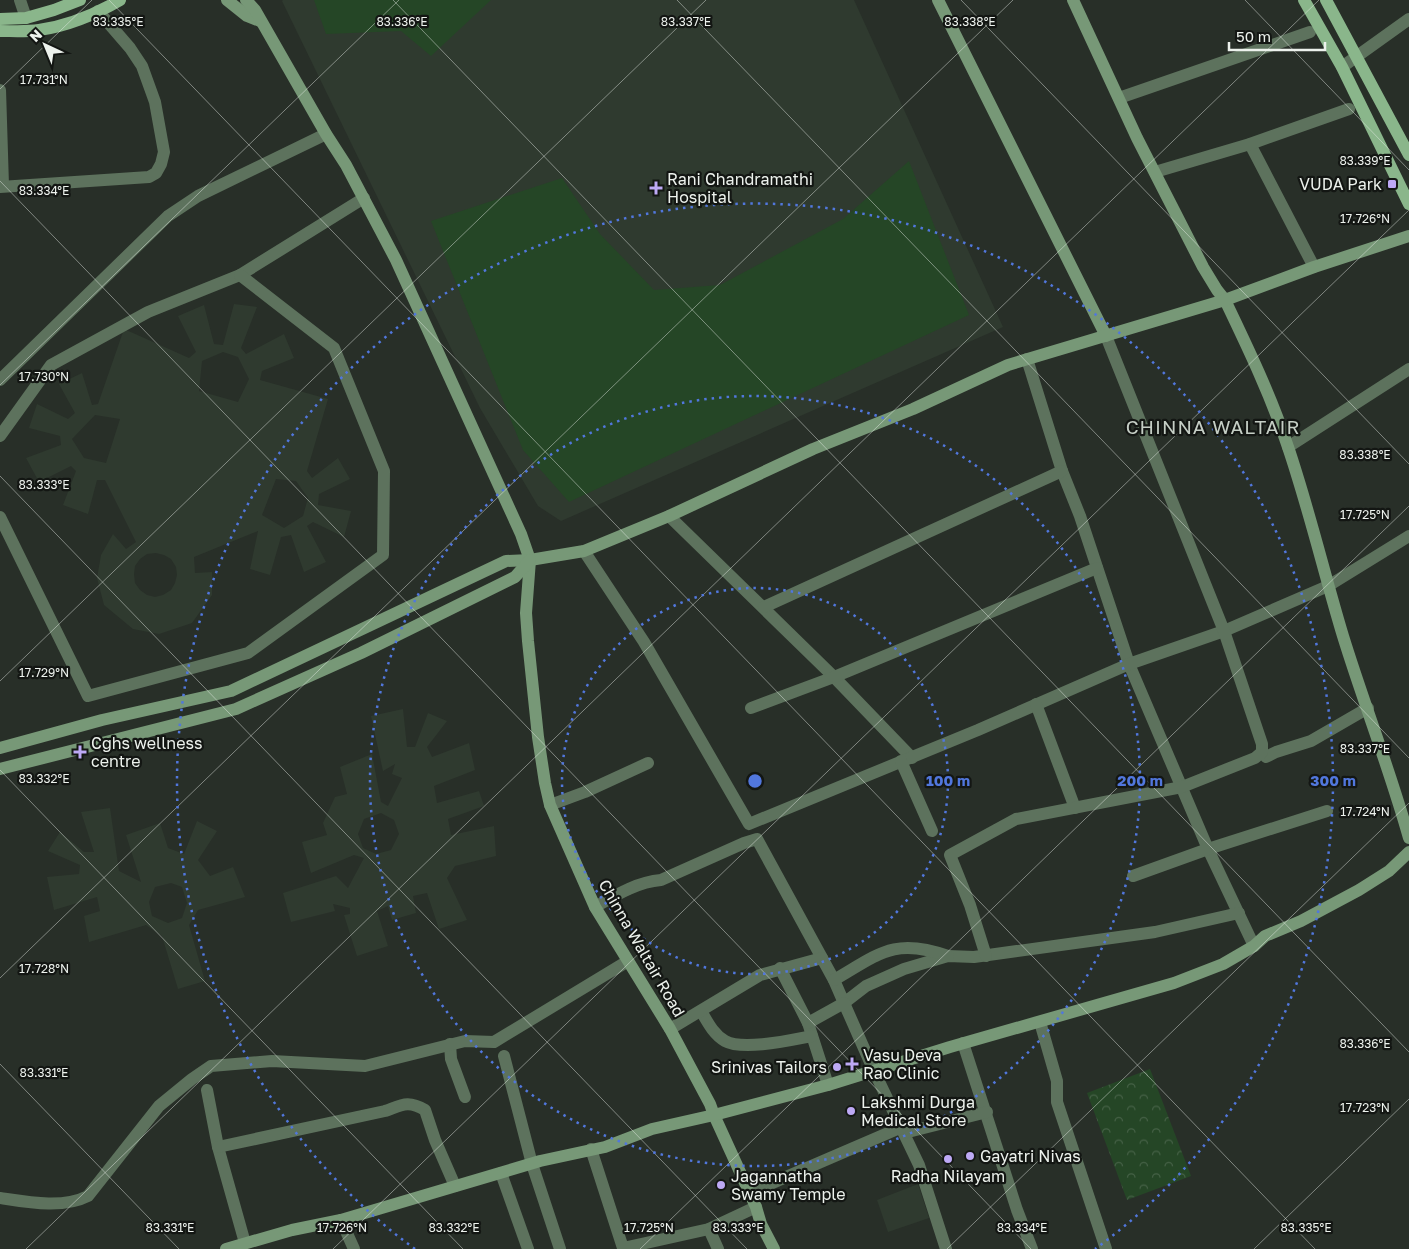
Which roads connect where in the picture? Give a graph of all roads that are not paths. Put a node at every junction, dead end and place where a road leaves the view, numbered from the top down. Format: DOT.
graph roads {
  1 [pos="20,0"];
  2 [pos="80,0"];
  3 [pos="120,0"];
  4 [pos="227,0"];
  5 [pos="246,0"];
  6 [pos="938,0"];
  7 [pos="1073,0"];
  8 [pos="1304,0"];
  9 [pos="1326,0"];
  10 [pos="98,11"];
  11 [pos="0,18"];
  12 [pos="26,18"];
  13 [pos="1409,19"];
  14 [pos="260,21"];
  15 [pos="0,32"];
  16 [pos="1310,32"];
  17 [pos="1358,57"];
  18 [pos="1342,67"];
  19 [pos="0,90"];
  20 [pos="1119,98"];
  21 [pos="1349,109"];
  22 [pos="326,134"];
  23 [pos="1250,144"];
  24 [pos="1409,155"];
  25 [pos="1155,172"];
  26 [pos="2,187"];
  27 [pos="364,198"];
  28 [pos="1409,204"];
  29 [pos="1409,236"];
  30 [pos="1314,267"];
  31 [pos="240,275"];
  32 [pos="1225,300"];
  33 [pos="1106,336"];
  34 [pos="1027,359"];
  35 [pos="1409,369"];
  36 [pos="0,380"];
  37 [pos="0,436"];
  38 [pos="1288,447"];
  39 [pos="1062,471"];
  40 [pos="669,516"];
  41 [pos="0,517"];
  42 [pos="1409,536"];
  43 [pos="584,551"];
  44 [pos="530,560"];
  45 [pos="1097,568"];
  46 [pos="1328,586"];
  47 [pos="764,607"];
  48 [pos="1224,631"];
  49 [pos="1129,664"];
  50 [pos="834,677"];
  51 [pos="1036,704"];
  52 [pos="751,708"];
  53 [pos="1368,708"];
  54 [pos="0,748"];
  55 [pos="1266,757"];
  56 [pos="906,759"];
  57 [pos="648,763"];
  58 [pos="0,769"];
  59 [pos="1182,787"];
  60 [pos="550,805"];
  61 [pos="1075,808"];
  62 [pos="1327,811"];
  63 [pos="749,824"];
  64 [pos="932,831"];
  65 [pos="1409,838"];
  66 [pos="757,839"];
  67 [pos="1208,849"];
  68 [pos="1409,852"];
  69 [pos="1133,876"];
  70 [pos="595,907"];
  71 [pos="1239,913"];
  72 [pos="1254,946"];
  73 [pos="948,956"];
  74 [pos="986,956"];
  75 [pos="822,958"];
  76 [pos="628,961"];
  77 [pos="780,968"];
  78 [pos="834,980"];
  79 [pos="844,1002"];
  80 [pos="701,1011"];
  81 [pos="808,1022"];
  82 [pos="1040,1022"];
  83 [pos="670,1029"];
  84 [pos="812,1036"];
  85 [pos="964,1043"];
  86 [pos="450,1044"];
  87 [pos="504,1056"];
  88 [pos="874,1071"];
  89 [pos="828,1085"];
  90 [pos="207,1090"];
  91 [pos="465,1097"];
  92 [pos="987,1112"];
  93 [pos="714,1116"];
  94 [pos="903,1130"];
  95 [pos="218,1147"];
  96 [pos="590,1149"];
  97 [pos="532,1164"];
  98 [pos="501,1173"];
  99 [pos="455,1186"];
  100 [pos="749,1193"];
  101 [pos="0,1198"];
  102 [pos="756,1207"];
  103 [pos="341,1220"];
  104 [pos="709,1229"];
  105 [pos="254,1244"];
  106 [pos="623,1248"];
  107 [pos="226,1249"];
  108 [pos="354,1249"];
  109 [pos="528,1249"];
  110 [pos="560,1249"];
  111 [pos="718,1249"];
  112 [pos="774,1249"];
  113 [pos="946,1249"];
  114 [pos="1032,1249"];
  115 [pos="1106,1249"];
  1 -- 12 [label="street"];
  2 -- 12 [label="main road"];
  3 -- 10 [label="main road"];
  4 -- 14 [label="street"];
  5 -- 14 [label="street"];
  6 -- 33 [label="street"];
  7 -- 20 [label="street"];
  8 -- 18 [label="main road"];
  9 -- 17 [label="main road"];
  10 -- 15 [label="main road"];
  10 -- 26 [label="street"];
  11 -- 12 [label="main road"];
  13 -- 17 [label="street"];
  14 -- 22 [label="street"];
  16 -- 20 [label="street"];
  17 -- 18 [label="street"];
  17 -- 24 [label="main road"];
  18 -- 28 [label="main road"];
  19 -- 26 [label="street"];
  20 -- 25 [label="street"];
  21 -- 23 [label="street"];
  22 -- 27 [label="street"];
  22 -- 36 [label="street"];
  23 -- 25 [label="street"];
  23 -- 30 [label="street"];
  25 -- 32 [label="street"];
  27 -- 31 [label="street"];
  27 -- 44 [label="street"];
  29 -- 30 [label="street"];
  30 -- 32 [label="street"];
  31 -- 37 [label="street"];
  31 -- 41 [label="street"];
  32 -- 33 [label="street"];
  32 -- 38 [label="street"];
  33 -- 34 [label="street"];
  33 -- 48 [label="street"];
  34 -- 39 [label="street"];
  34 -- 40 [label="street"];
  35 -- 38 [label="street"];
  38 -- 46 [label="street"];
  39 -- 45 [label="street"];
  39 -- 47 [label="street"];
  40 -- 43 [label="street"];
  40 -- 47 [label="street"];
  42 -- 46 [label="street"];
  43 -- 44 [label="street"];
  43 -- 63 [label="street"];
  44 -- 54 [label="street"];
  44 -- 58 [label="street"];
  44 -- 60 [label="street, Chinna Waltair Road"];
  45 -- 49 [label="street"];
  45 -- 50 [label="street"];
  46 -- 48 [label="street"];
  46 -- 53 [label="street"];
  47 -- 50 [label="street"];
  48 -- 49 [label="street"];
  48 -- 59 [label="street"];
  49 -- 51 [label="street"];
  49 -- 59 [label="street"];
  50 -- 52 [label="street"];
  50 -- 56 [label="street"];
  51 -- 56 [label="street"];
  51 -- 61 [label="street"];
  53 -- 55 [label="street"];
  53 -- 65 [label="street"];
  56 -- 63 [label="street"];
  56 -- 64 [label="street"];
  57 -- 60 [label="street"];
  59 -- 61 [label="street"];
  59 -- 67 [label="street"];
  60 -- 70 [label="street, Chinna Waltair Road"];
  61 -- 74 [label="street"];
  62 -- 67 [label="street"];
  63 -- 66 [label="street"];
  66 -- 70 [label="street"];
  66 -- 75 [label="street"];
  67 -- 69 [label="street"];
  67 -- 71 [label="street"];
  68 -- 72 [label="street"];
  70 -- 76 [label="street, Chinna Waltair Road"];
  71 -- 72 [label="street"];
  71 -- 74 [label="street"];
  72 -- 82 [label="street"];
  73 -- 74 [label="street"];
  73 -- 78 [label="street"];
  73 -- 79 [label="street"];
  75 -- 77 [label="street"];
  75 -- 78 [label="street"];
  76 -- 83 [label="street, Chinna Waltair Road"];
  76 -- 86 [label="street"];
  77 -- 80 [label="street"];
  77 -- 81 [label="street"];
  78 -- 79 [label="street"];
  79 -- 81 [label="street"];
  79 -- 88 [label="street"];
  80 -- 83 [label="street"];
  80 -- 84 [label="street"];
  81 -- 84 [label="street"];
  82 -- 85 [label="street"];
  82 -- 115 [label="street"];
  83 -- 93 [label="street, Chinna Waltair Road"];
  84 -- 89 [label="street"];
  85 -- 88 [label="street"];
  85 -- 92 [label="street"];
  86 -- 91 [label="street"];
  86 -- 101 [label="street"];
  87 -- 97 [label="street"];
  88 -- 89 [label="street"];
  88 -- 94 [label="street"];
  89 -- 93 [label="street"];
  90 -- 95 [label="street"];
  92 -- 94 [label="street"];
  92 -- 114 [label="street"];
  93 -- 96 [label="street"];
  93 -- 100 [label="street, Chinna Waltair Road"];
  94 -- 100 [label="street"];
  94 -- 113 [label="street"];
  95 -- 99 [label="street"];
  95 -- 105 [label="street"];
  96 -- 97 [label="street"];
  96 -- 106 [label="street"];
  97 -- 98 [label="street"];
  97 -- 110 [label="street"];
  98 -- 99 [label="street"];
  98 -- 109 [label="street"];
  99 -- 103 [label="street"];
  100 -- 102 [label="street, Chinna Waltair Road"];
  102 -- 104 [label="street"];
  102 -- 112 [label="street, Chinna Waltair Road"];
  103 -- 105 [label="street"];
  103 -- 108 [label="street"];
  104 -- 106 [label="street"];
  104 -- 111 [label="street"];
  105 -- 107 [label="street"];
}
